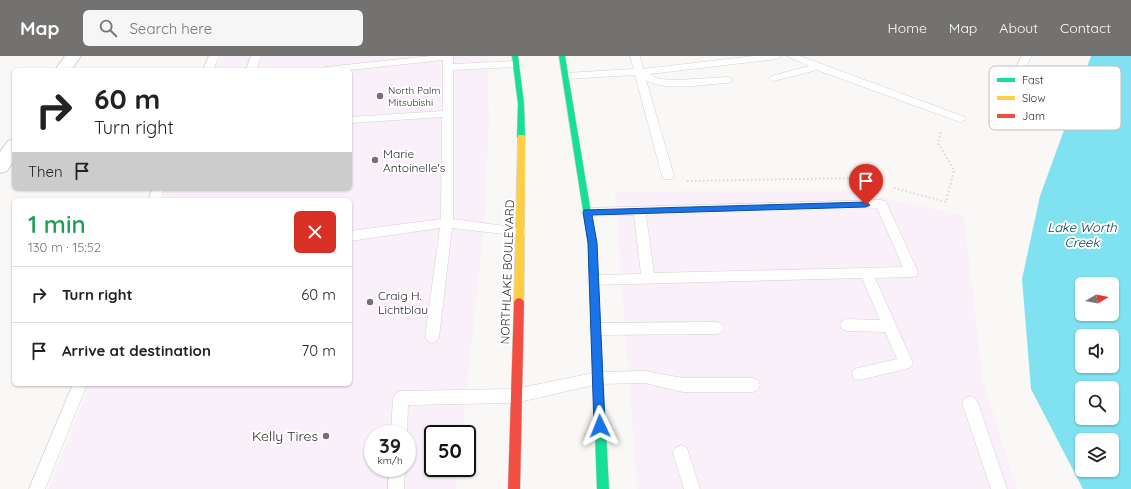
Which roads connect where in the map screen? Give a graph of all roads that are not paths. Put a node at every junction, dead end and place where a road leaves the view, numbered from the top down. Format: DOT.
graph roads {
  1 [pos="72,56"];
  2 [pos="214,56"];
  3 [pos="256,56"];
  4 [pos="562,56"];
  5 [pos="634,56"];
  6 [pos="777,56"];
  7 [pos="792,56"];
  8 [pos="1027,56"];
  9 [pos="760,57"];
  10 [pos="448,60"];
  11 [pos="515,60"];
  12 [pos="1022,65"];
  13 [pos="818,67"];
  14 [pos="64,68"];
  15 [pos="209,68"];
  16 [pos="252,68"];
  17 [pos="350,68"];
  18 [pos="640,72"];
  19 [pos="566,76"];
  20 [pos="774,78"];
  21 [pos="728,80"];
  22 [pos="448,114"];
  23 [pos="961,118"];
  24 [pos="352,120"];
  25 [pos="12,149"];
  26 [pos="0,167"];
  27 [pos="668,176"];
  28 [pos="640,210"];
  29 [pos="587,212"];
  30 [pos="447,223"];
  31 [pos="520,232"];
  32 [pos="352,236"];
  33 [pos="866,273"];
  34 [pos="648,279"];
  35 [pos="594,280"];
  36 [pos="847,325"];
  37 [pos="890,326"];
  38 [pos="717,328"];
  39 [pos="596,329"];
  40 [pos="432,337"];
  41 [pos="859,374"];
  42 [pos="598,378"];
  43 [pos="753,385"];
  44 [pos="79,386"];
  45 [pos="515,396"];
  46 [pos="970,404"];
  47 [pos="400,425"];
  48 [pos="681,453"];
  49 [pos="397,477"];
  50 [pos="37,489"];
  51 [pos="396,489"];
  52 [pos="514,489"];
  53 [pos="603,489"];
  54 [pos="692,489"];
  55 [pos="999,489"];
  1 -- 14 [label="street"];
  2 -- 15 [label="lane"];
  3 -- 16 [label="lane"];
  4 -- 19 [label="main road"];
  5 -- 18 [label="lane"];
  6 -- 9 [label="lane"];
  7 -- 13 [label="lane"];
  8 -- 12 [label="lane"];
  9 -- 18 [label="lane"];
  10 -- 11 [label="lane"];
  10 -- 17 [label="lane"];
  10 -- 22 [label="lane"];
  11 -- 31 [label="main road, NORTHLAKE BOULEVARD"];
  13 -- 20 [label="lane"];
  13 -- 23 [label="lane"];
  18 -- 19 [label="lane"];
  18 -- 21 [label="lane"];
  18 -- 27 [label="lane"];
  19 -- 29 [label="main road"];
  22 -- 24 [label="lane"];
  22 -- 30 [label="lane"];
  25 -- 26 [label="street"];
  28 -- 29 [label="lane"];
  28 -- 33 [label="lane"];
  28 -- 34 [label="lane"];
  29 -- 35 [label="main road"];
  30 -- 31 [label="lane"];
  30 -- 32 [label="lane"];
  30 -- 40 [label="lane"];
  31 -- 45 [label="main road, NORTHLAKE BOULEVARD"];
  33 -- 34 [label="lane"];
  33 -- 37 [label="lane"];
  34 -- 35 [label="lane"];
  35 -- 39 [label="main road"];
  36 -- 37 [label="lane"];
  37 -- 41 [label="lane"];
  38 -- 39 [label="lane"];
  39 -- 42 [label="main road"];
  42 -- 43 [label="lane"];
  42 -- 45 [label="lane"];
  42 -- 53 [label="main road"];
  44 -- 50 [label="lane"];
  45 -- 47 [label="lane"];
  45 -- 52 [label="main road, NORTHLAKE BOULEVARD"];
  46 -- 55 [label="lane"];
  48 -- 54 [label="lane"];
  49 -- 51 [label="lane"];
}
